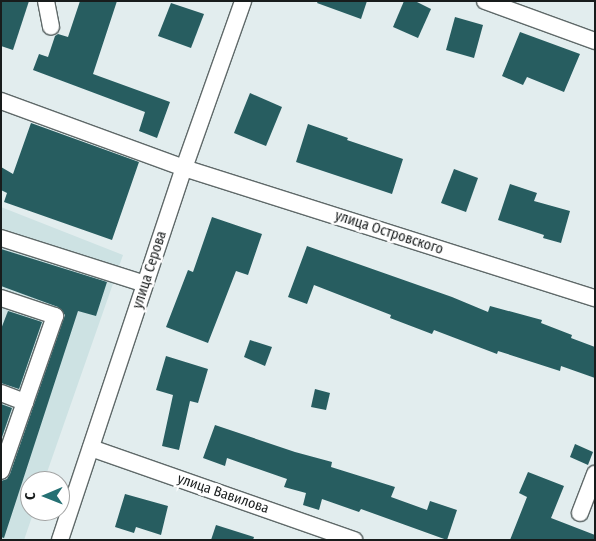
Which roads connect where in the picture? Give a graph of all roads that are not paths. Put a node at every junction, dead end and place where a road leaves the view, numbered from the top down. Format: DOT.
graph roads {
  1 [pos="46,1"];
  2 [pos="243,1"];
  3 [pos="486,1"];
  4 [pos="51,27"];
  5 [pos="595,41"];
  6 [pos="1,101"];
  7 [pos="184,168"];
  8 [pos="1,238"];
  9 [pos="146,284"];
  10 [pos="1,298"];
  11 [pos="595,298"];
  12 [pos="1,392"];
  13 [pos="25,402"];
  14 [pos="91,448"];
  15 [pos="1,471"];
  16 [pos="595,474"];
  17 [pos="580,513"];
  18 [pos="60,540"];
  19 [pos="354,540"];
  1 -- 4 [label="street"];
  2 -- 7 [label="street, улица Серова"];
  3 -- 5 [label="street"];
  6 -- 7 [label="street, улица Островского"];
  7 -- 9 [label="street, улица Серова"];
  7 -- 11 [label="street, улица Островского"];
  8 -- 9 [label="street"];
  9 -- 14 [label="street, улица Серова"];
  10 -- 13 [label="street"];
  12 -- 13 [label="street"];
  13 -- 15 [label="street"];
  14 -- 18 [label="street, улица Серова"];
  14 -- 19 [label="street, улица Вавилова"];
  16 -- 17 [label="street"];
}
